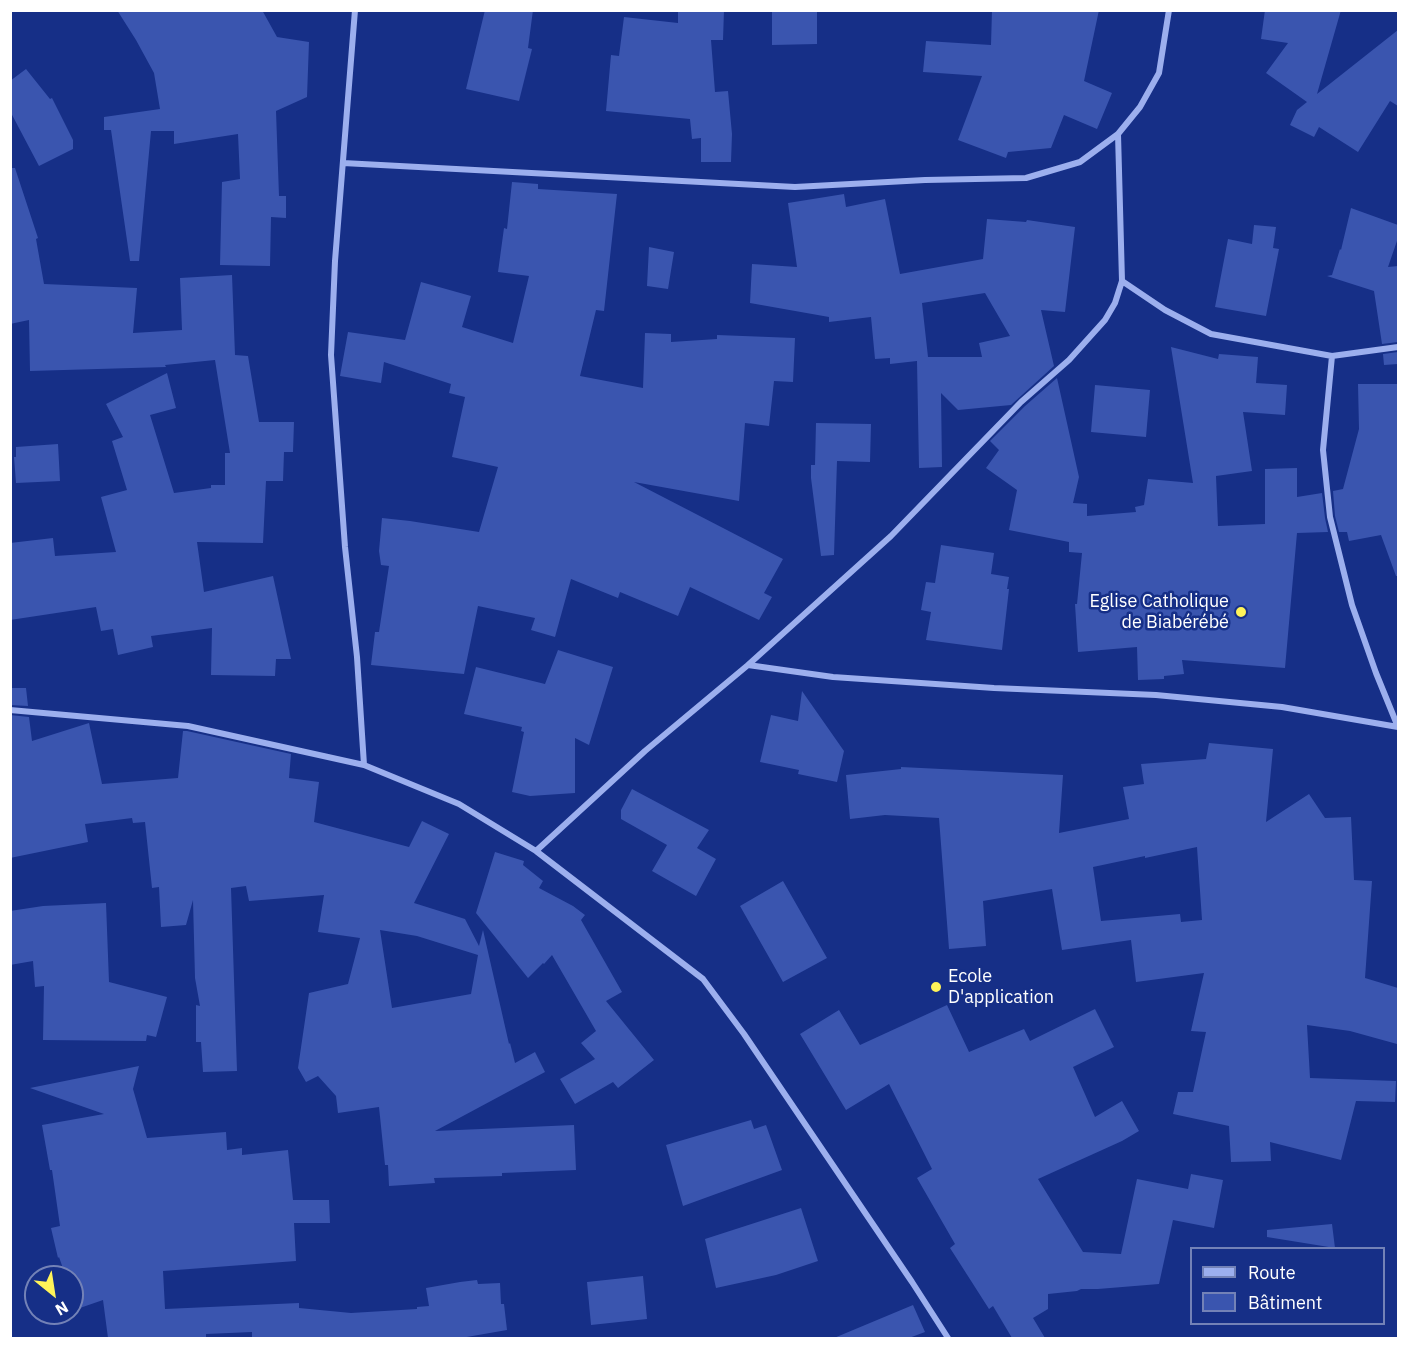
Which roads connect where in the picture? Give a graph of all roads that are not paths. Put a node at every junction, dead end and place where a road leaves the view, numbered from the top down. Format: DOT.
graph roads {
  1 [pos="355,10"];
  2 [pos="1168,10"];
  3 [pos="1118,134"];
  4 [pos="343,163"];
  5 [pos="1122,281"];
  6 [pos="1398,346"];
  7 [pos="1332,356"];
  8 [pos="748,665"];
  9 [pos="10,710"];
  10 [pos="1398,727"];
  11 [pos="364,765"];
  12 [pos="536,851"];
  13 [pos="948,1338"];
  1 -- 4 [label="street"];
  2 -- 3 [label="street"];
  3 -- 4 [label="street"];
  3 -- 5 [label="street"];
  4 -- 11 [label="street"];
  5 -- 7 [label="street"];
  5 -- 8 [label="street"];
  6 -- 7 [label="street"];
  7 -- 10 [label="street"];
  8 -- 10 [label="street"];
  8 -- 12 [label="street"];
  9 -- 11 [label="street"];
  11 -- 12 [label="street"];
  12 -- 13 [label="street"];
}
